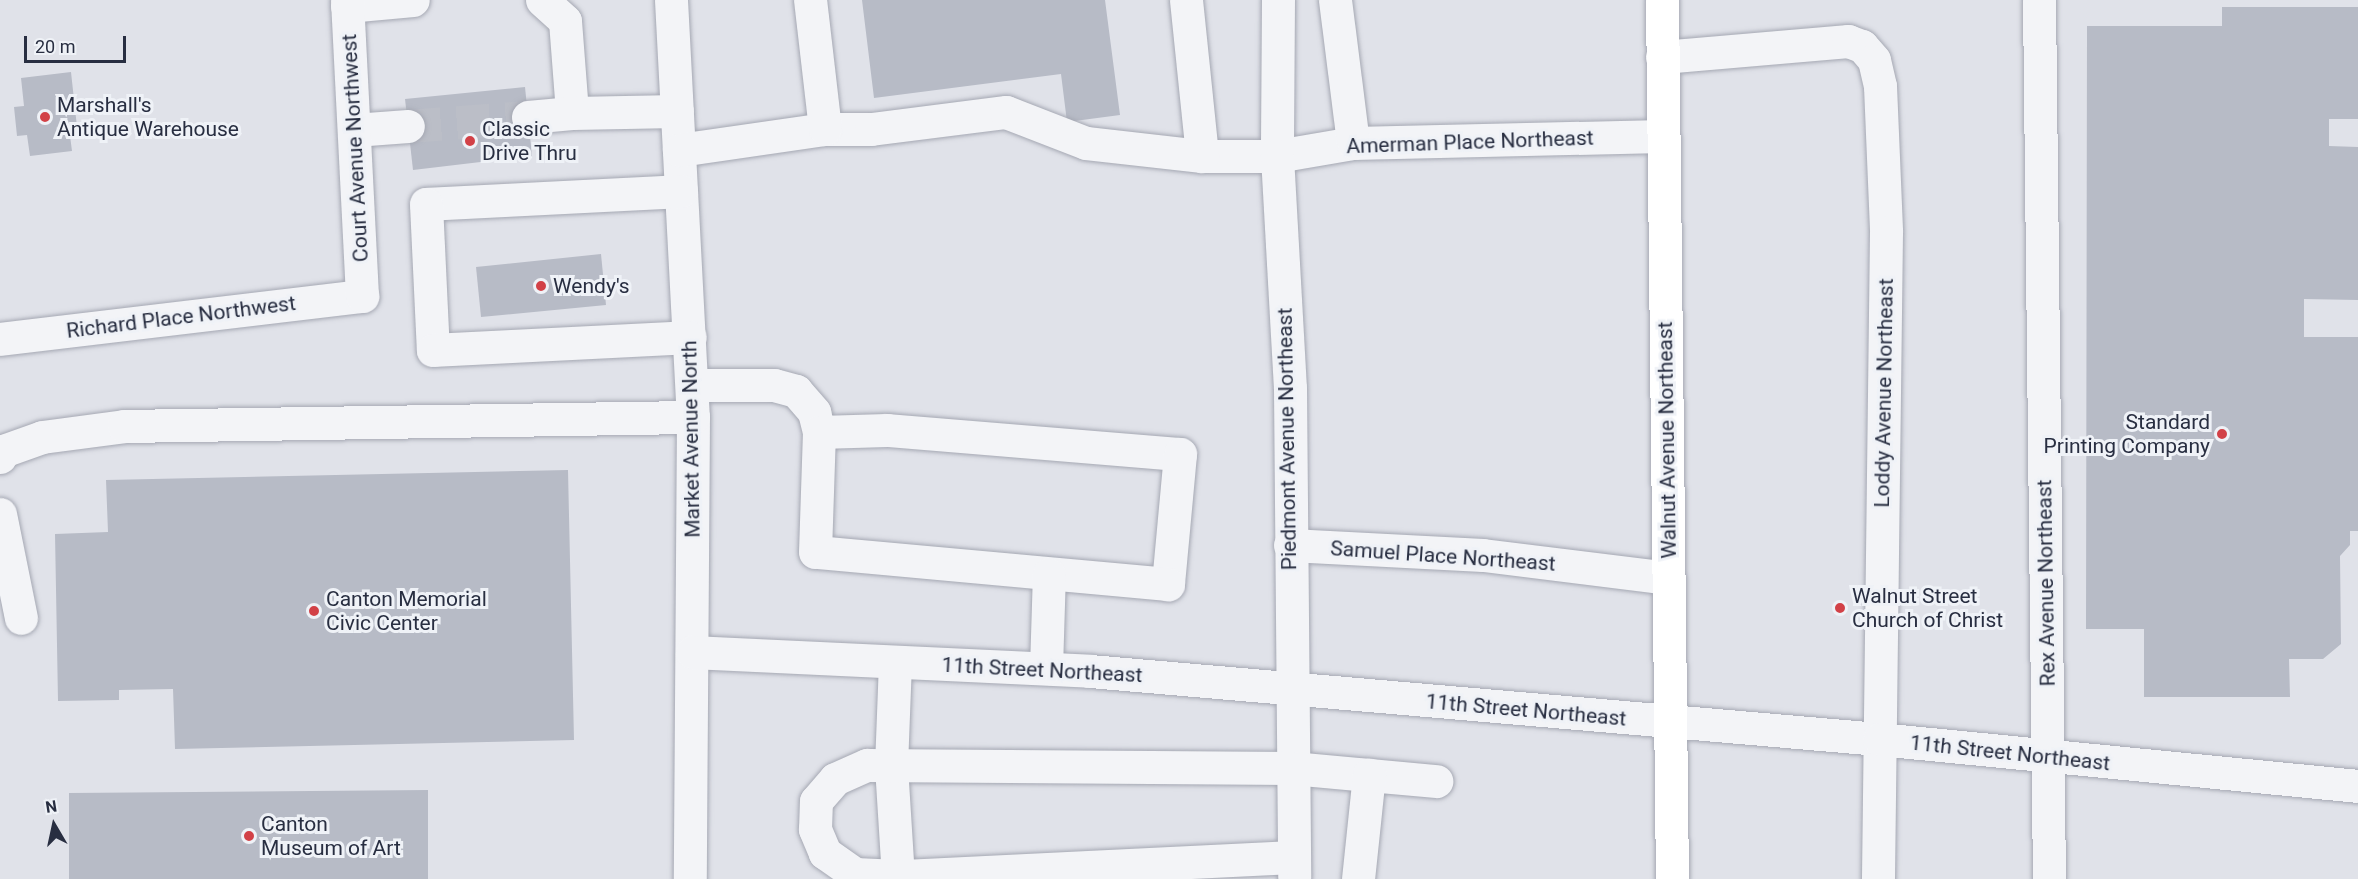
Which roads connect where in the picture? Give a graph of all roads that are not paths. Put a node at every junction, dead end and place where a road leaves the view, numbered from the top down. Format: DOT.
graph roads {
  1 [pos="413,0"];
  2 [pos="542,0"];
  3 [pos="671,0"];
  4 [pos="810,0"];
  5 [pos="1186,0"];
  6 [pos="1278,0"];
  7 [pos="1335,0"];
  8 [pos="1662,0"];
  9 [pos="2039,0"];
  10 [pos="347,3"];
  11 [pos="1662,57"];
  12 [pos="677,111"];
  13 [pos="572,113"];
  14 [pos="528,117"];
  15 [pos="408,126"];
  16 [pos="825,129"];
  17 [pos="354,130"];
  18 [pos="1663,136"];
  19 [pos="1353,143"];
  20 [pos="680,150"];
  21 [pos="1202,156"];
  22 [pos="1277,156"];
  23 [pos="681,191"];
  24 [pos="362,296"];
  25 [pos="690,337"];
  26 [pos="0,339"];
  27 [pos="693,401"];
  28 [pos="819,432"];
  29 [pos="0,457"];
  30 [pos="0,514"];
  31 [pos="1290,546"];
  32 [pos="1049,574"];
  33 [pos="1668,579"];
  34 [pos="21,618"];
  35 [pos="692,652"];
  36 [pos="895,662"];
  37 [pos="1046,668"];
  38 [pos="1291,688"];
  39 [pos="1671,723"];
  40 [pos="1879,738"];
  41 [pos="2048,758"];
  42 [pos="891,766"];
  43 [pos="1292,768"];
  44 [pos="1369,775"];
  45 [pos="1436,781"];
  46 [pos="2358,786"];
  47 [pos="1293,868"];
  48 [pos="898,876"];
  49 [pos="690,879"];
  50 [pos="1358,879"];
  51 [pos="1672,879"];
  52 [pos="1878,879"];
  53 [pos="2049,879"];
  1 -- 10 [label="street"];
  2 -- 13 [label="street"];
  3 -- 12 [label="street, Market Avenue North"];
  4 -- 16 [label="street"];
  5 -- 21 [label="street"];
  6 -- 22 [label="street, Piedmont Avenue Northeast"];
  7 -- 19 [label="street"];
  8 -- 11 [label="main road, Walnut Avenue Northeast"];
  9 -- 41 [label="street, Rex Avenue Northeast"];
  10 -- 17 [label="street, Court Avenue Northwest"];
  11 -- 18 [label="main road, Walnut Avenue Northeast"];
  11 -- 40 [label="street, Loddy Avenue Northeast"];
  12 -- 13 [label="street"];
  12 -- 20 [label="street, Market Avenue North"];
  13 -- 14 [label="street"];
  15 -- 17 [label="street"];
  16 -- 20 [label="street, Amerman Place Northeast"];
  16 -- 21 [label="street, Amerman Place Northeast"];
  17 -- 24 [label="street, Court Avenue Northwest"];
  18 -- 19 [label="street, Amerman Place Northeast"];
  18 -- 33 [label="main road, Walnut Avenue Northeast"];
  19 -- 22 [label="street, Amerman Place Northeast"];
  20 -- 23 [label="street, Market Avenue North"];
  21 -- 22 [label="street, Amerman Place Northeast"];
  22 -- 31 [label="street, Piedmont Avenue Northeast"];
  23 -- 25 [label="street, Market Avenue North"];
  23 -- 25 [label="street"];
  24 -- 26 [label="street, Richard Place Northwest"];
  25 -- 27 [label="street, Market Avenue North"];
  27 -- 28 [label="street"];
  27 -- 29 [label="street"];
  27 -- 35 [label="street, Market Avenue North"];
  28 -- 32 [label="street"];
  28 -- 32 [label="street"];
  30 -- 34 [label="street"];
  31 -- 33 [label="street, Samuel Place Northeast"];
  31 -- 38 [label="street, Piedmont Avenue Northeast"];
  32 -- 37 [label="street"];
  33 -- 39 [label="main road, Walnut Avenue Northeast"];
  35 -- 36 [label="street, 11th Street Northeast"];
  35 -- 49 [label="street, Market Avenue North"];
  36 -- 37 [label="street, 11th Street Northeast"];
  36 -- 42 [label="street"];
  37 -- 38 [label="street, 11th Street Northeast"];
  38 -- 39 [label="street, 11th Street Northeast"];
  38 -- 43 [label="street, Piedmont Avenue Northeast"];
  39 -- 40 [label="street, 11th Street Northeast"];
  39 -- 51 [label="main road, Walnut Avenue Northeast"];
  40 -- 41 [label="street, 11th Street Northeast"];
  40 -- 52 [label="street, Loddy Avenue Northeast"];
  41 -- 46 [label="street, 11th Street Northeast"];
  41 -- 53 [label="street, Rex Avenue Northeast"];
  42 -- 43 [label="street"];
  42 -- 48 [label="street"];
  42 -- 48 [label="street"];
  43 -- 44 [label="street"];
  43 -- 47 [label="street, Piedmont Avenue Northeast"];
  44 -- 45 [label="street"];
  44 -- 50 [label="street"];
  47 -- 48 [label="street"];
}
